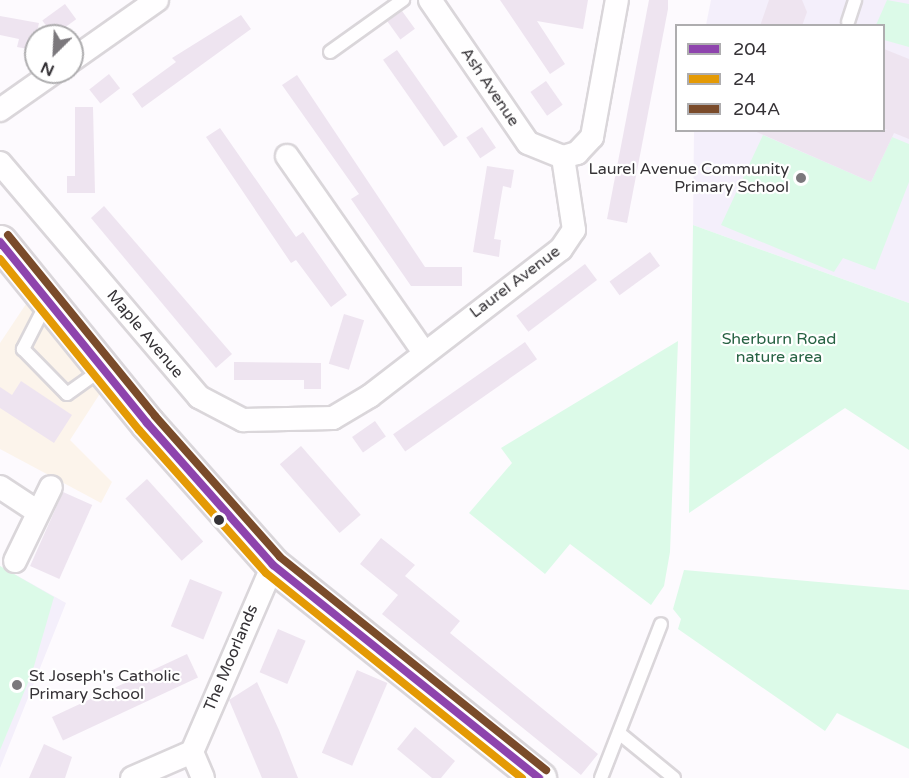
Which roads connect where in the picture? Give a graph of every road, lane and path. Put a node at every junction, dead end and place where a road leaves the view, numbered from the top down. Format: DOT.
graph roads {
  1 [pos="157,0"];
  2 [pos="403,0"];
  3 [pos="430,0"];
  4 [pos="617,0"];
  5 [pos="855,0"];
  6 [pos="848,22"];
  7 [pos="330,51"];
  8 [pos="84,52"];
  9 [pos="37,84"];
  10 [pos="0,110"];
  11 [pos="287,156"];
  12 [pos="563,157"];
  13 [pos="0,163"];
  14 [pos="0,242"];
  15 [pos="48,301"];
  16 [pos="423,351"];
  17 [pos="103,369"];
  18 [pos="333,418"];
  19 [pos="0,487"];
  20 [pos="51,487"];
  21 [pos="38,512"];
  22 [pos="15,561"];
  23 [pos="273,564"];
  24 [pos="661,624"];
  25 [pos="619,733"];
  26 [pos="192,752"];
  27 [pos="132,778"];
  28 [pos="204,778"];
  29 [pos="539,778"];
  30 [pos="601,778"];
  31 [pos="674,778"];
  1 -- 8 [label="street"];
  2 -- 7 [label="lane"];
  3 -- 12 [label="street, Ash Avenue"];
  4 -- 12 [label="street"];
  5 -- 6 [label="lane"];
  9 -- 10 [label="street"];
  11 -- 16 [label="street"];
  12 -- 16 [label="street, Laurel Avenue"];
  13 -- 18 [label="street, Maple Avenue"];
  14 -- 15 [label="main road"];
  15 -- 17 [label="main road"];
  15 -- 17 [label="lane"];
  16 -- 18 [label="street, Laurel Avenue"];
  17 -- 23 [label="main road"];
  19 -- 21 [label="street"];
  20 -- 21 [label="street"];
  21 -- 22 [label="street"];
  23 -- 26 [label="street, The Moorlands"];
  23 -- 29 [label="main road"];
  24 -- 25 [label="lane"];
  25 -- 30 [label="lane"];
  25 -- 31 [label="lane"];
  26 -- 27 [label="street"];
  26 -- 28 [label="street"];
}
